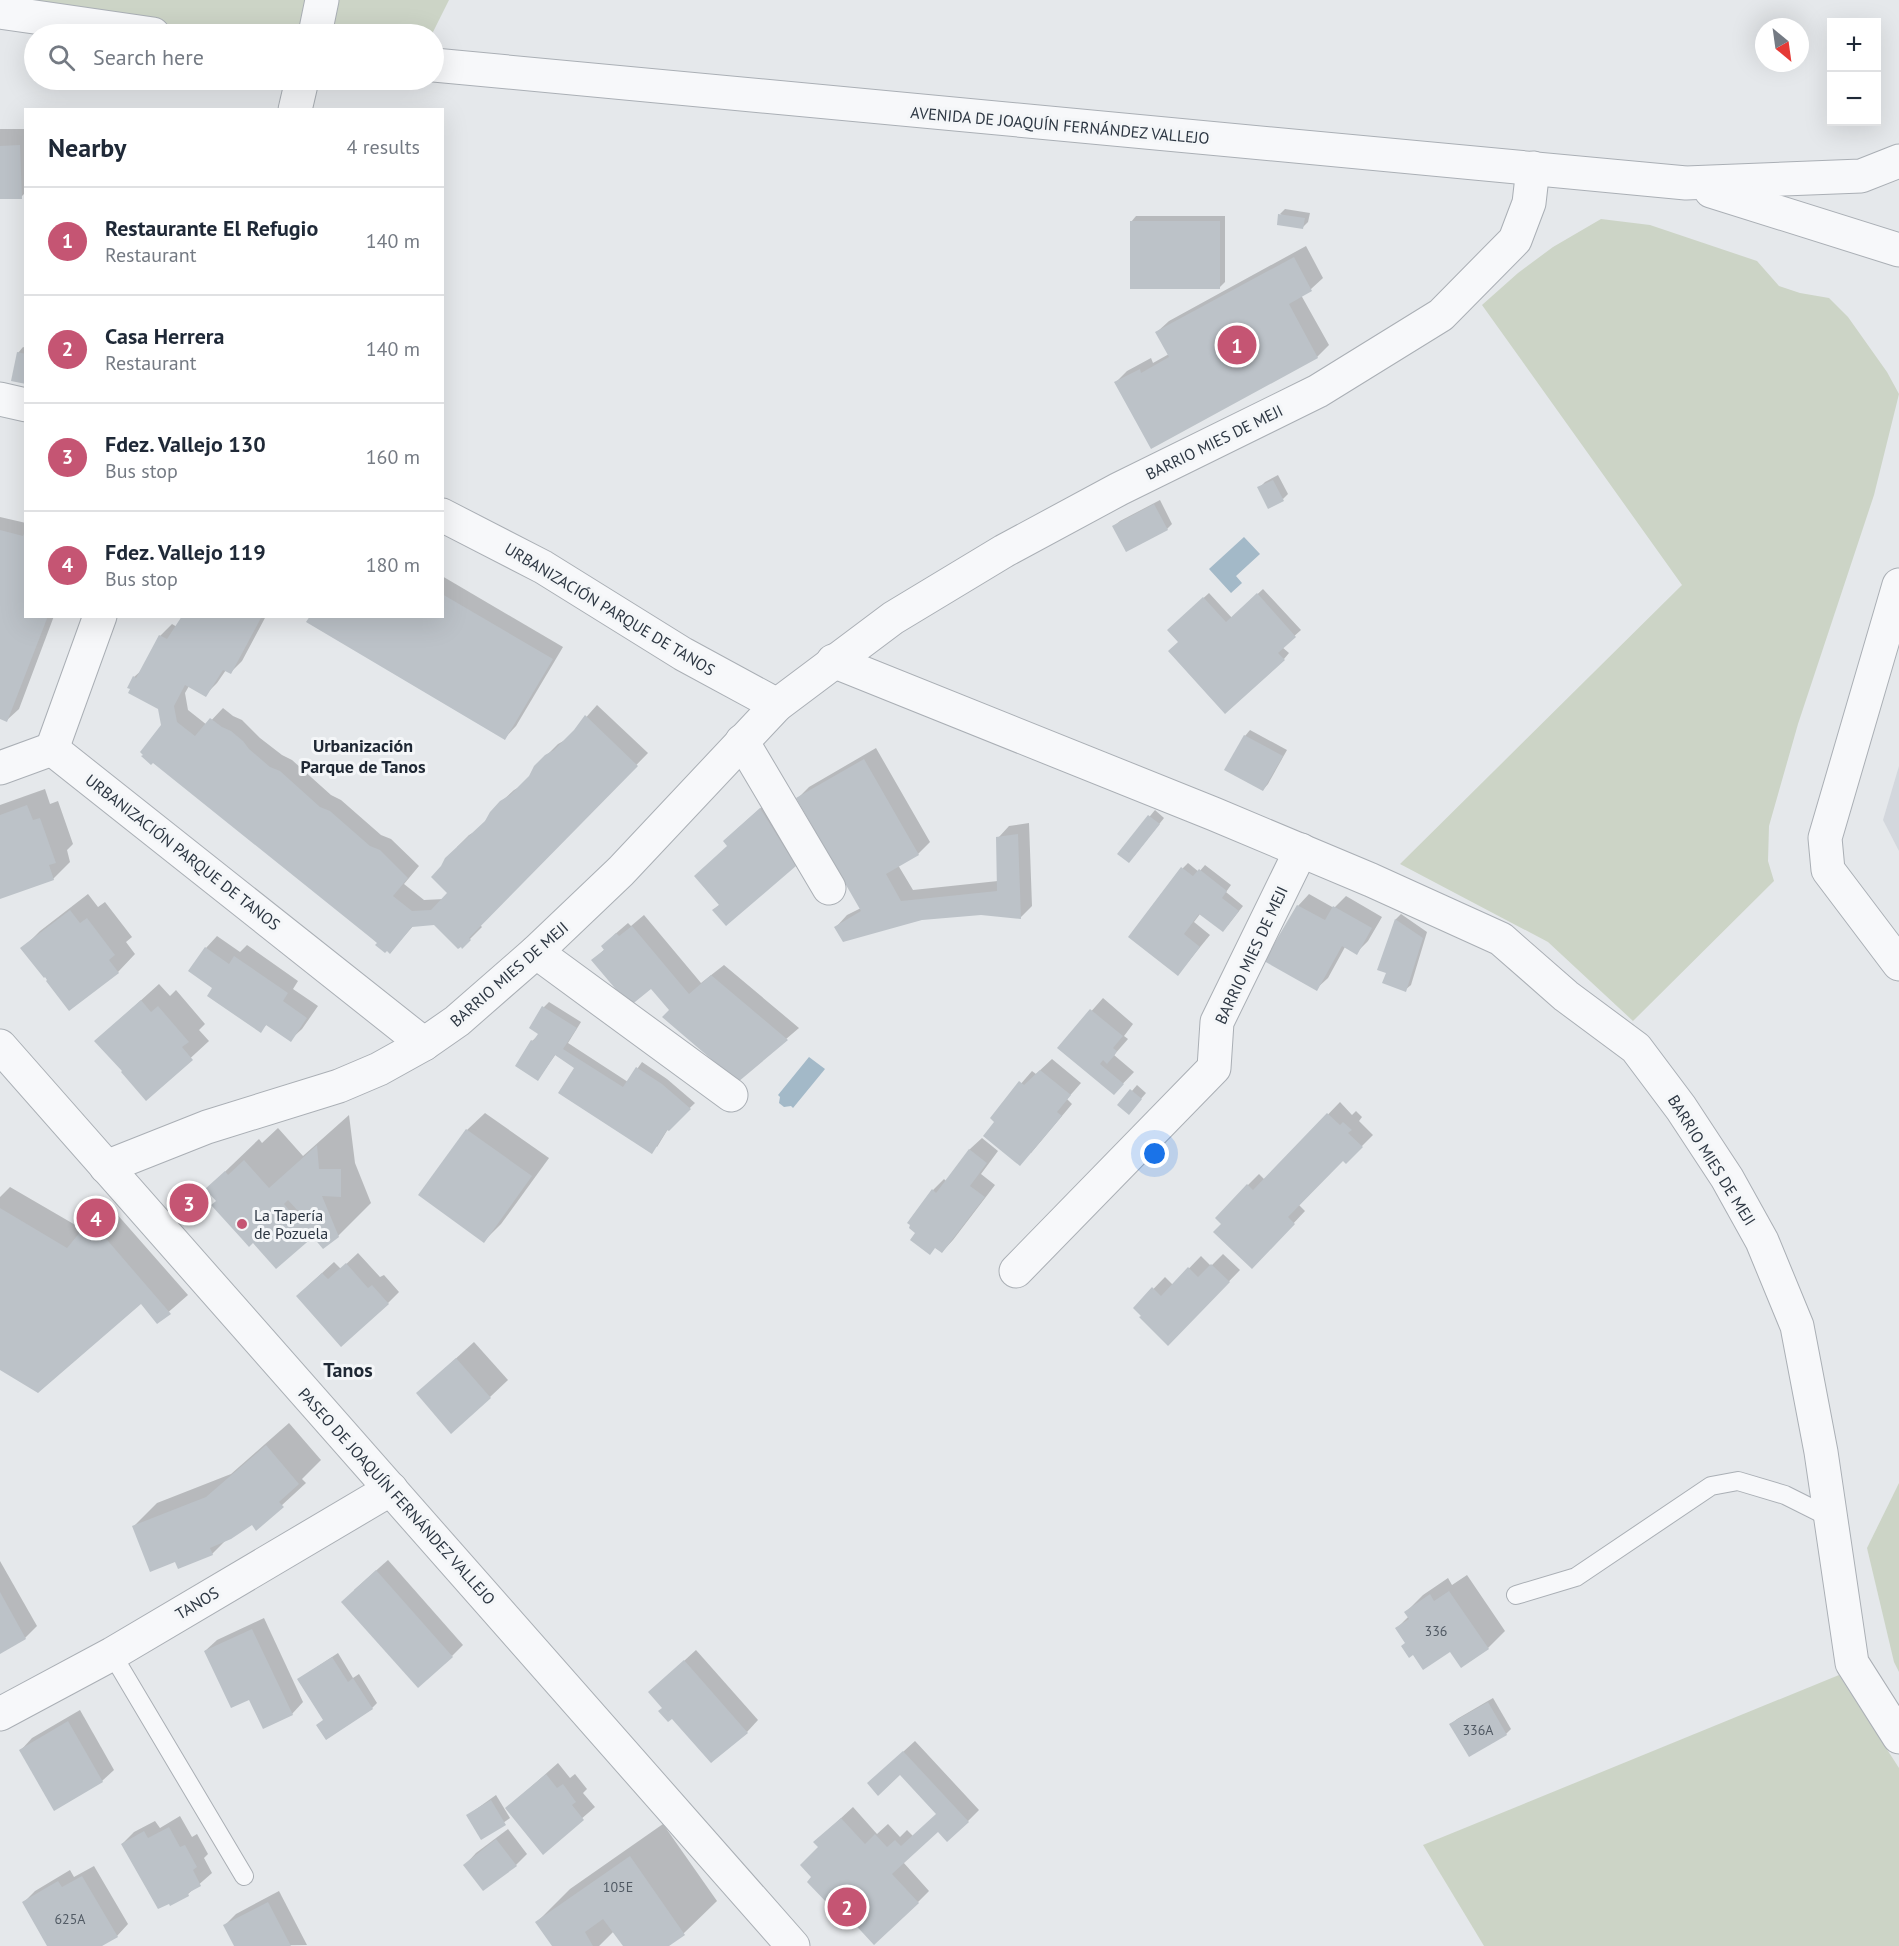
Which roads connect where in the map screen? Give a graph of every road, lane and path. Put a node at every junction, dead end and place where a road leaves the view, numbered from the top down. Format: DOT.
graph roads {
  1 [pos="322,0"];
  2 [pos="0,12"];
  3 [pos="82,24"];
  4 [pos="317,24"];
  5 [pos="444,66"];
  6 [pos="300,90"];
  7 [pos="295,108"];
  8 [pos="1899,161"];
  9 [pos="1533,168"];
  10 [pos="1686,183"];
  11 [pos="1899,250"];
  12 [pos="0,399"];
  13 [pos="24,405"];
  14 [pos="444,516"];
  15 [pos="1899,585"];
  16 [pos="99,618"];
  17 [pos="834,661"];
  18 [pos="777,705"];
  19 [pos="742,741"];
  20 [pos="52,749"];
  21 [pos="0,768"];
  22 [pos="1301,850"];
  23 [pos="829,888"];
  24 [pos="536,952"];
  25 [pos="1899,964"];
  26 [pos="424,1044"];
  27 [pos="0,1046"];
  28 [pos="731,1095"];
  29 [pos="106,1167"];
  30 [pos="1017,1271"];
  31 [pos="391,1489"];
  32 [pos="1830,1518"];
  33 [pos="1516,1595"];
  34 [pos="112,1654"];
  35 [pos="0,1714"];
  36 [pos="1899,1737"];
  37 [pos="244,1876"];
  38 [pos="794,1946"];
  1 -- 4 [label="street"];
  2 -- 3 [label="street"];
  5 -- 9 [label="street, AVENIDA DE JOAQUÍN FERNÁNDEZ VALLEJO"];
  6 -- 7 [label="street"];
  8 -- 10 [label="street, AVENIDA DE JOAQUÍN FERNÁNDEZ VALLEJO"];
  9 -- 10 [label="street, AVENIDA DE JOAQUÍN FERNÁNDEZ VALLEJO"];
  9 -- 17 [label="street, BARRIO MIES DE MEJI"];
  10 -- 11 [label="street, AVENIDA DE JOAQUÍN FERNÁNDEZ VALLEJO"];
  12 -- 13 [label="street"];
  14 -- 18 [label="street, URBANIZACIÓN PARQUE DE TANOS"];
  15 -- 25 [label="street"];
  16 -- 20 [label="street"];
  17 -- 18 [label="street, BARRIO MIES DE MEJI"];
  17 -- 22 [label="street, BARRIO MIES DE MEJI"];
  18 -- 19 [label="street, BARRIO MIES DE MEJI"];
  19 -- 23 [label="street"];
  19 -- 24 [label="street, BARRIO MIES DE MEJI"];
  20 -- 21 [label="street"];
  20 -- 26 [label="street, URBANIZACIÓN PARQUE DE TANOS"];
  22 -- 30 [label="street, BARRIO MIES DE MEJI"];
  22 -- 32 [label="street, BARRIO MIES DE MEJI"];
  24 -- 26 [label="street, BARRIO MIES DE MEJI"];
  24 -- 28 [label="street"];
  26 -- 29 [label="street, BARRIO MIES DE MEJI"];
  27 -- 29 [label="street, PASEO DE JOAQUÍN FERNÁNDEZ VALLEJO"];
  29 -- 31 [label="street, PASEO DE JOAQUÍN FERNÁNDEZ VALLEJO"];
  31 -- 34 [label="street, TANOS"];
  31 -- 38 [label="street, PASEO DE JOAQUÍN FERNÁNDEZ VALLEJO"];
  32 -- 33 [label="lane"];
  32 -- 36 [label="street, BARRIO MIES DE MEJI"];
  34 -- 35 [label="street, TANOS"];
  34 -- 37 [label="lane"];
}
